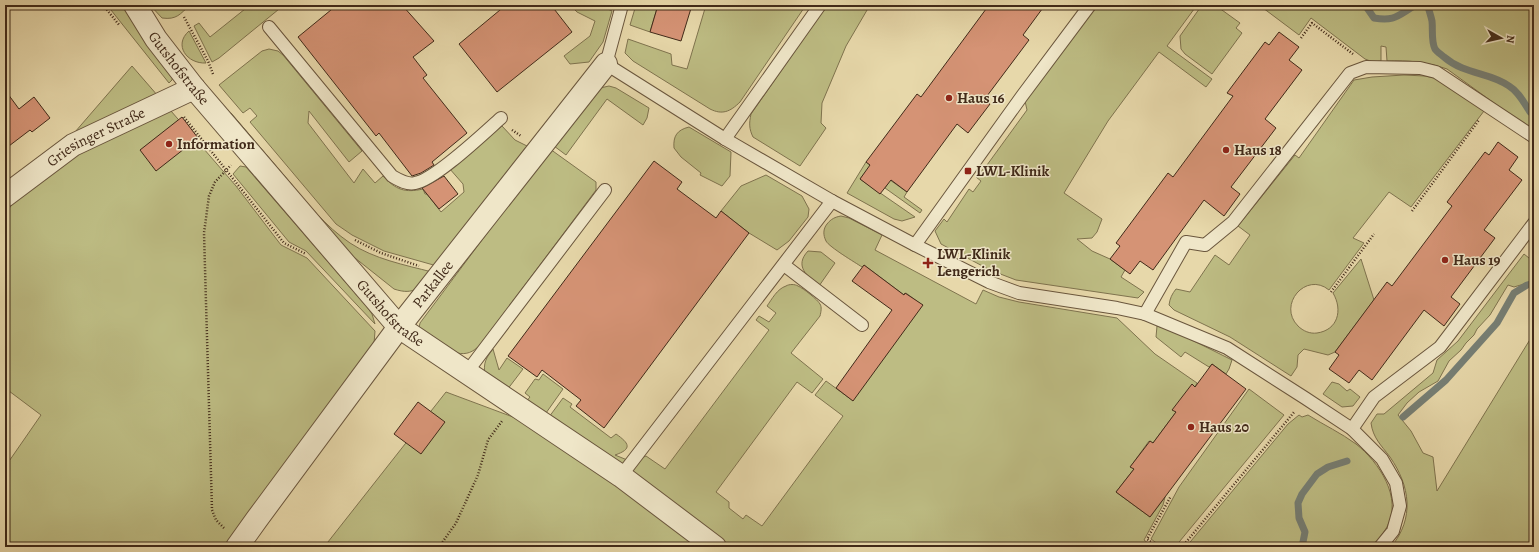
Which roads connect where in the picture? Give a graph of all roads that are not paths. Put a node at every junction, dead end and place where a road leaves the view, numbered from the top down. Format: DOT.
graph roads {
  1 [pos="135,5"];
  2 [pos="622,5"];
  3 [pos="820,5"];
  4 [pos="1090,5"];
  5 [pos="269,27"];
  6 [pos="606,64"];
  7 [pos="185,92"];
  8 [pos="505,122"];
  9 [pos="1534,137"];
  10 [pos="725,139"];
  11 [pos="605,190"];
  12 [pos="5,196"];
  13 [pos="832,201"];
  14 [pos="1534,223"];
  15 [pos="915,245"];
  16 [pos="784,265"];
  17 [pos="1145,314"];
  18 [pos="862,325"];
  19 [pos="399,327"];
  20 [pos="467,372"];
  21 [pos="1352,429"];
  22 [pos="621,476"];
  23 [pos="238,545"];
  24 [pos="715,547"];
  25 [pos="1380,547"];
  1 -- 7 [label="street, Gutshofstraße"];
  2 -- 6 [label="lane"];
  3 -- 10 [label="lane"];
  4 -- 15 [label="lane"];
  5 -- 8 [label="lane"];
  6 -- 10 [label="lane"];
  6 -- 19 [label="street, Parkallee"];
  7 -- 12 [label="street, Griesinger Straße"];
  7 -- 19 [label="street, Gutshofstraße"];
  9 -- 17 [label="lane"];
  10 -- 13 [label="lane"];
  11 -- 20 [label="lane"];
  13 -- 15 [label="lane"];
  13 -- 16 [label="lane"];
  14 -- 21 [label="lane"];
  15 -- 17 [label="lane"];
  16 -- 18 [label="lane"];
  16 -- 22 [label="lane"];
  17 -- 21 [label="lane"];
  19 -- 20 [label="street, Gutshofstraße"];
  19 -- 23 [label="street, Parkallee"];
  20 -- 22 [label="street, Gutshofstraße"];
  21 -- 25 [label="lane"];
  22 -- 24 [label="street, Gutshofstraße"];
}
